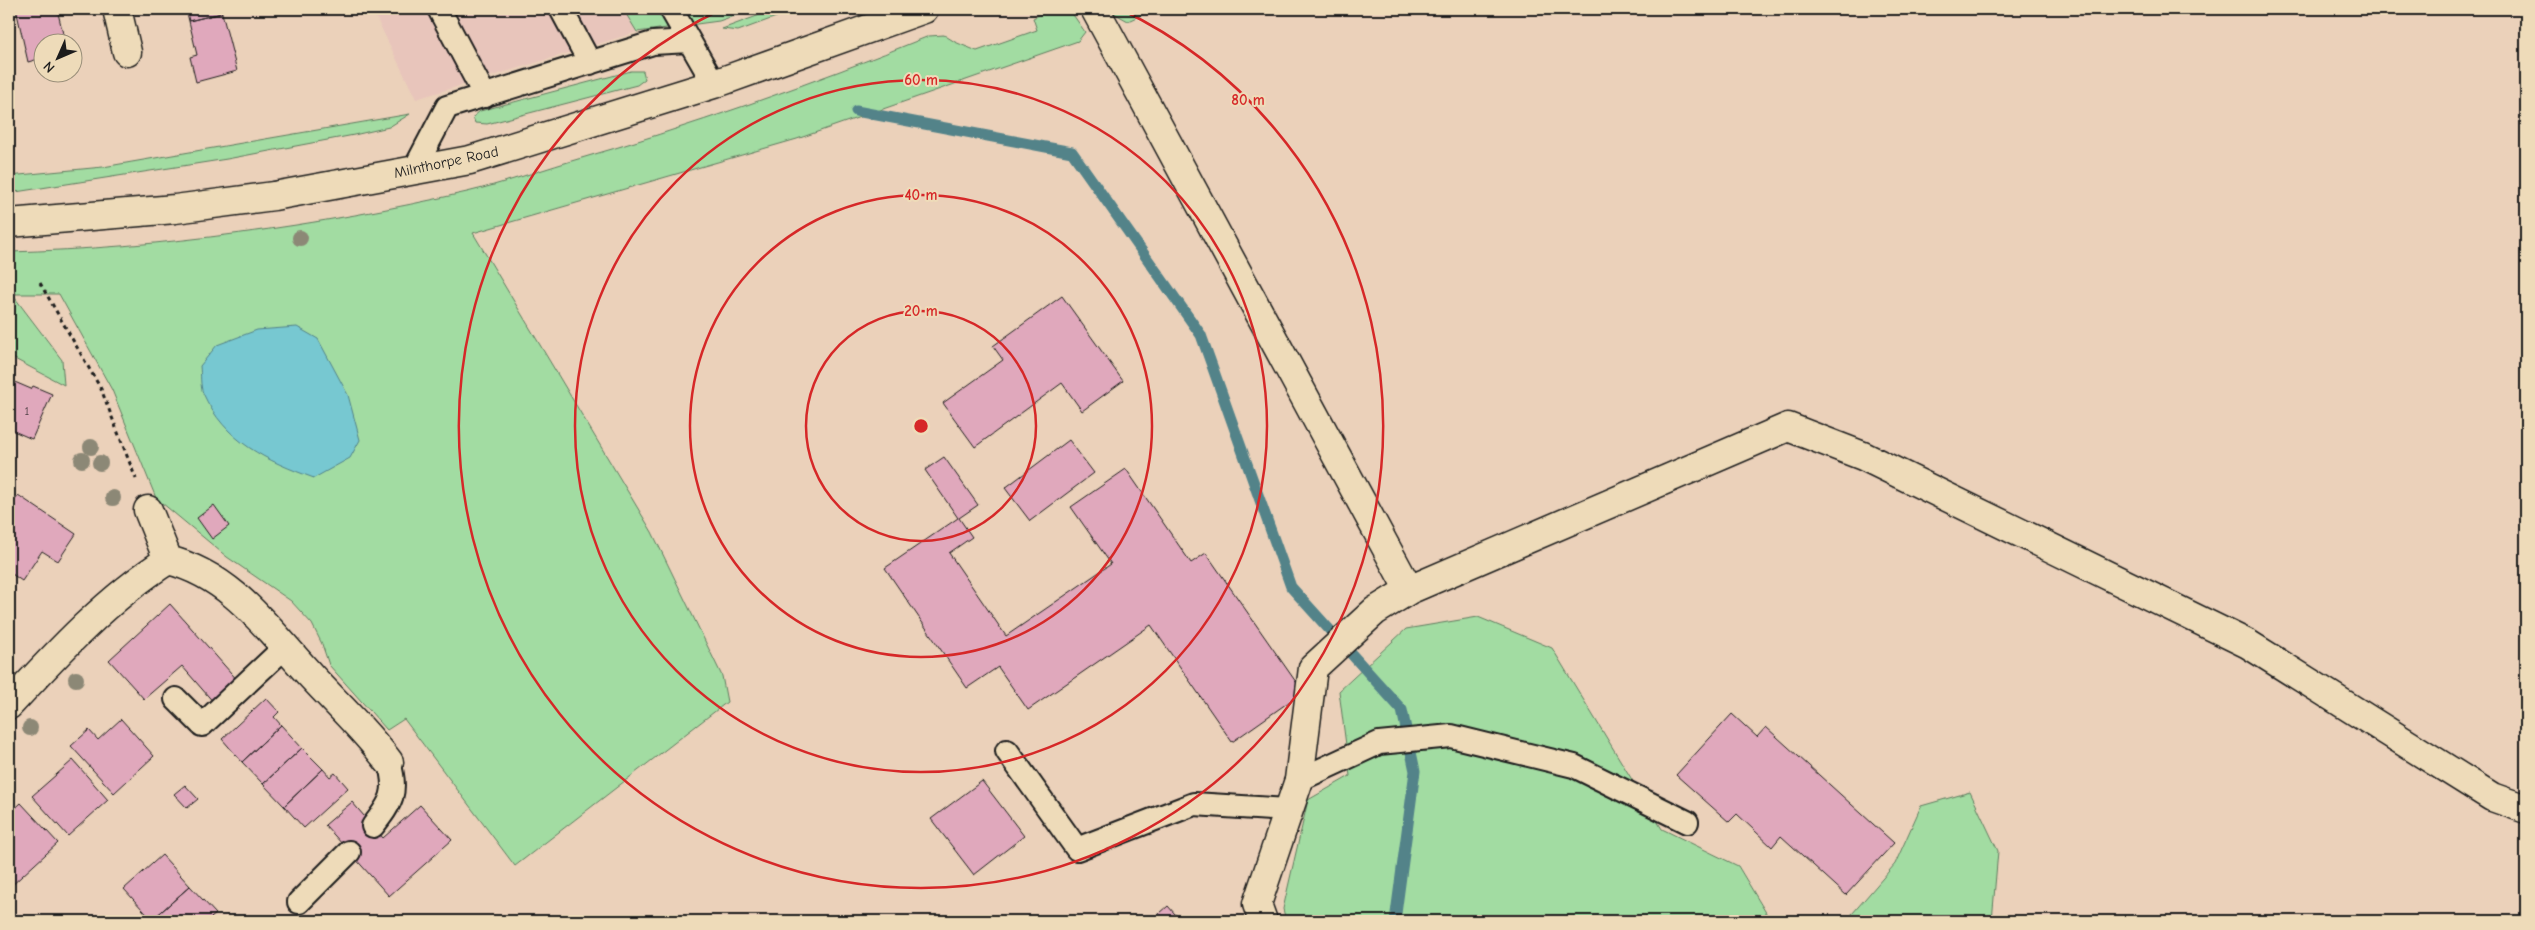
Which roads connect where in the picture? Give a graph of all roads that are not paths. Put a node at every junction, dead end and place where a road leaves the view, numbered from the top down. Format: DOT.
graph roads {
  1 [pos="118,9"];
  2 [pos="439,9"];
  3 [pos="561,9"];
  4 [pos="671,9"];
  5 [pos="924,9"];
  6 [pos="1095,9"];
  7 [pos="689,41"];
  8 [pos="127,52"];
  9 [pos="590,62"];
  10 [pos="714,84"];
  11 [pos="485,96"];
  12 [pos="414,170"];
  13 [pos="9,223"];
  14 [pos="148,510"];
  15 [pos="168,560"];
  16 [pos="1409,590"];
  17 [pos="285,646"];
  18 [pos="176,698"];
  19 [pos="9,705"];
  20 [pos="1007,751"];
  21 [pos="389,762"];
  22 [pos="1299,780"];
  23 [pos="2526,809"];
  24 [pos="1288,810"];
  25 [pos="1687,822"];
  26 [pos="373,826"];
  27 [pos="349,852"];
  28 [pos="299,902"];
  29 [pos="1263,921"];
  1 -- 8 [label="main road"];
  2 -- 11 [label="lane"];
  3 -- 9 [label="lane"];
  4 -- 7 [label="lane"];
  5 -- 10 [label="main road, Milnthorpe Road"];
  6 -- 16 [label="main road"];
  7 -- 9 [label="lane"];
  7 -- 10 [label="lane"];
  9 -- 11 [label="lane"];
  10 -- 12 [label="main road, Milnthorpe Road"];
  11 -- 12 [label="lane"];
  12 -- 13 [label="main road, Milnthorpe Road"];
  14 -- 15 [label="main road"];
  15 -- 17 [label="main road"];
  15 -- 19 [label="main road"];
  16 -- 22 [label="main road"];
  16 -- 23 [label="main road"];
  17 -- 18 [label="lane"];
  17 -- 21 [label="main road"];
  20 -- 24 [label="lane"];
  21 -- 26 [label="lane"];
  22 -- 24 [label="main road"];
  22 -- 25 [label="lane"];
  24 -- 29 [label="main road"];
  27 -- 28 [label="lane"];
}
